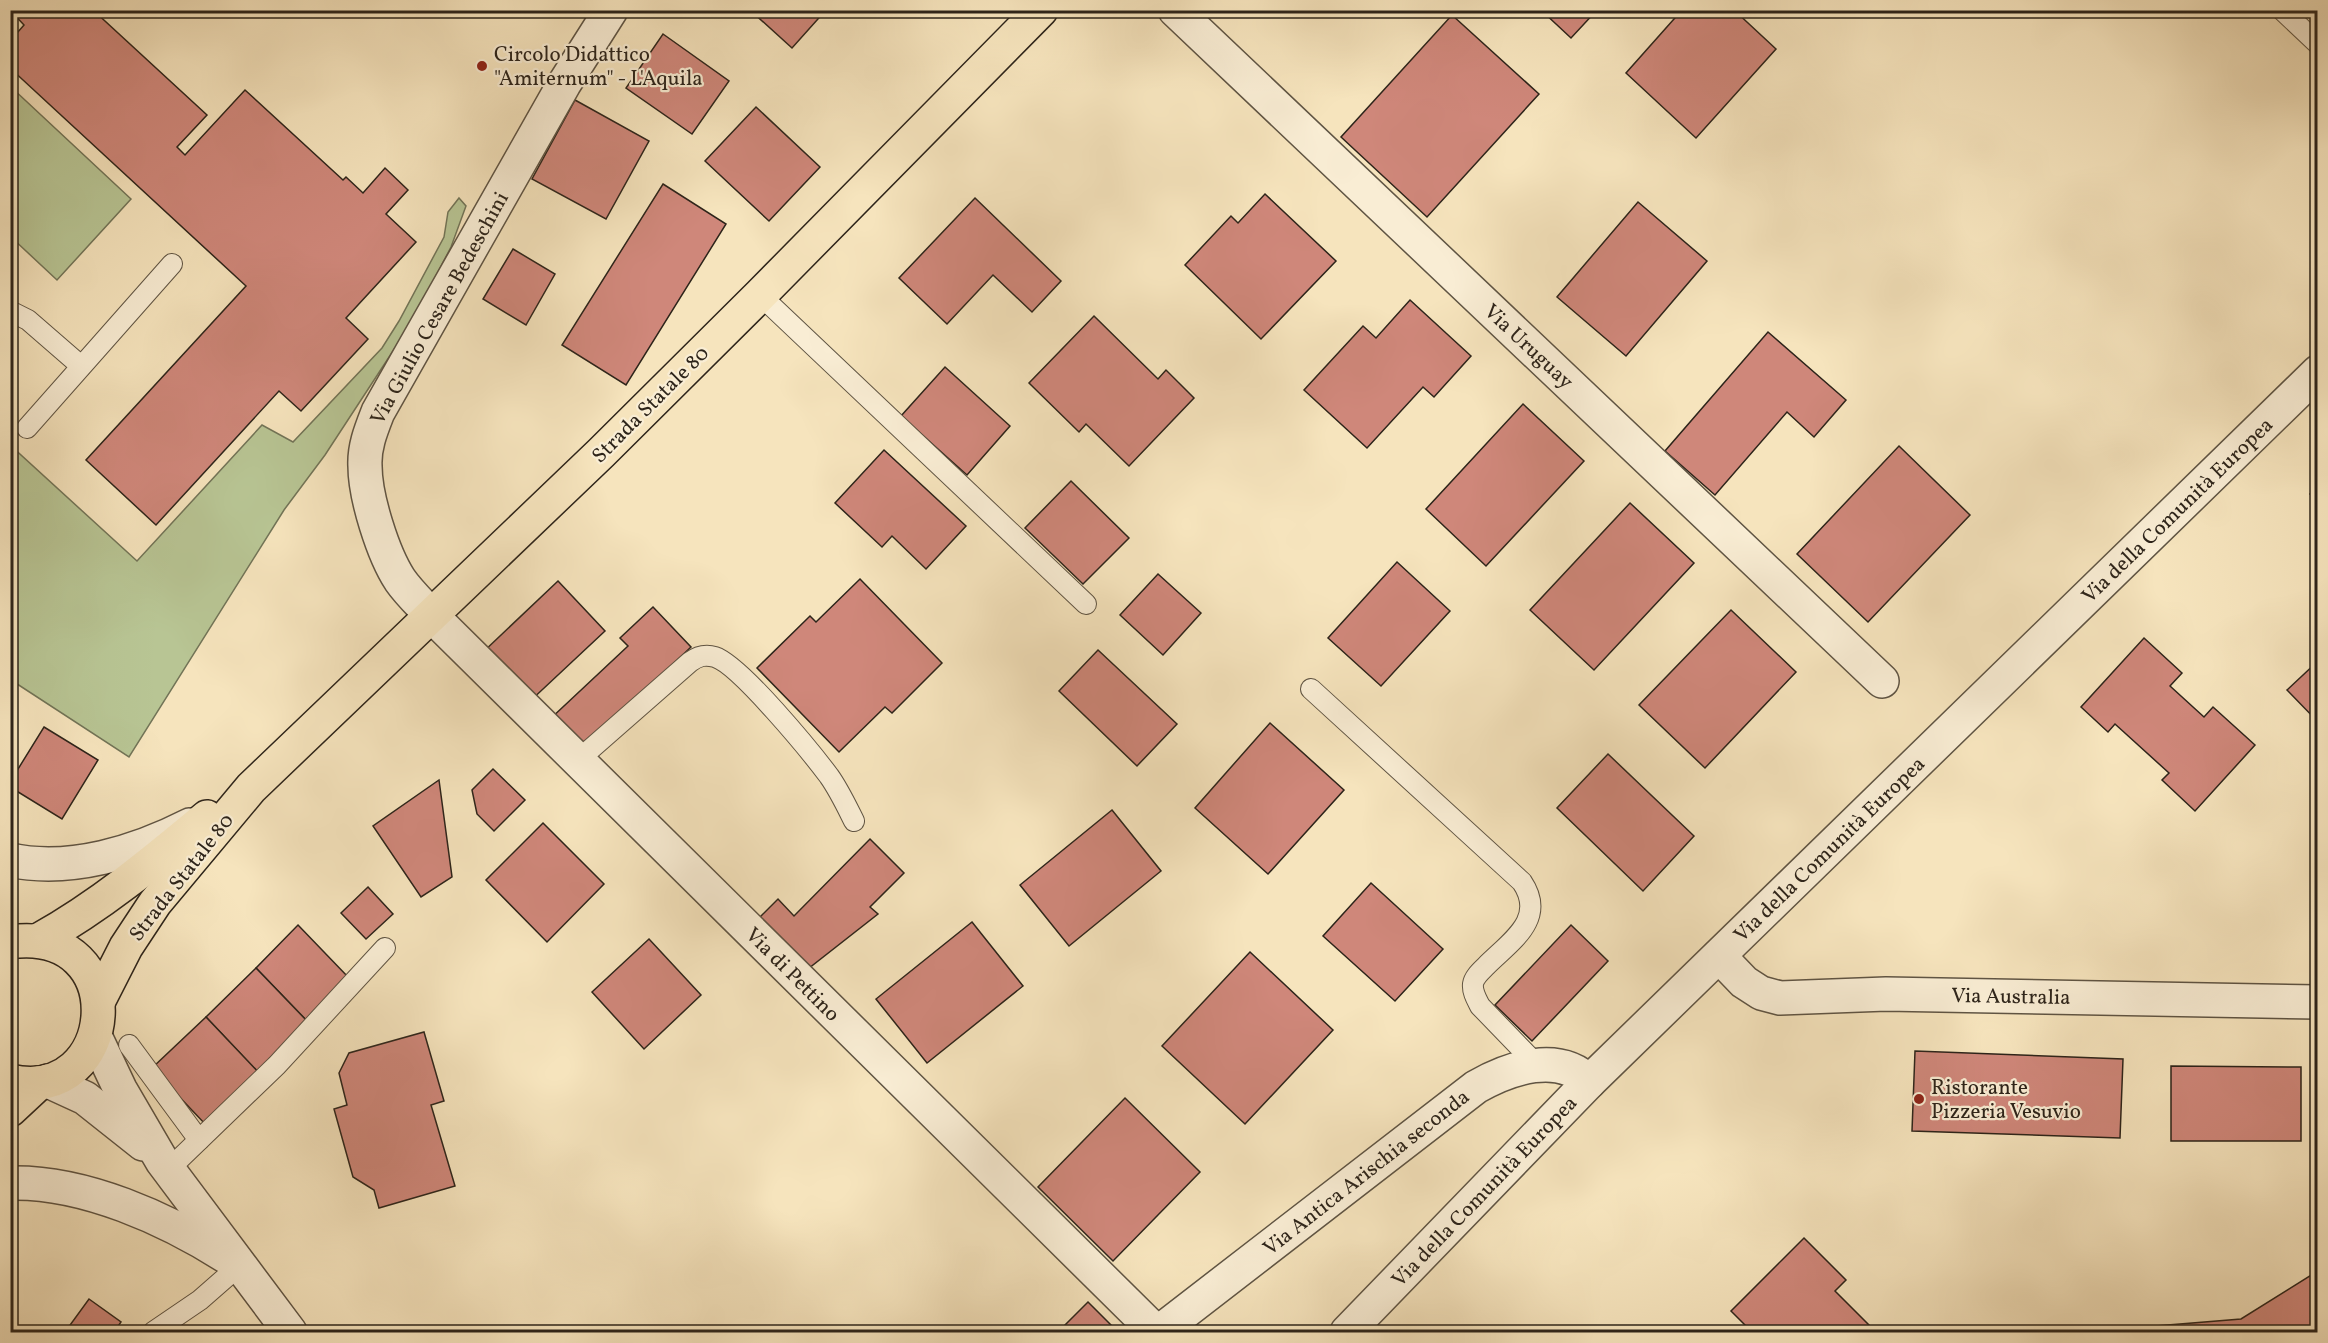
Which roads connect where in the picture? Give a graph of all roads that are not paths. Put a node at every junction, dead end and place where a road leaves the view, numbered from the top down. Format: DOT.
graph roads {
  1 [pos="611,10"];
  2 [pos="1041,10"];
  3 [pos="1175,10"];
  4 [pos="2282,10"];
  5 [pos="2318,44"];
  6 [pos="172,264"];
  7 [pos="760,296"];
  8 [pos="10,311"];
  9 [pos="81,366"];
  10 [pos="2318,372"];
  11 [pos="27,428"];
  12 [pos="1086,604"];
  13 [pos="431,615"];
  14 [pos="1882,681"];
  15 [pos="1311,689"];
  16 [pos="577,761"];
  17 [pos="251,788"];
  18 [pos="208,816"];
  19 [pos="854,820"];
  20 [pos="10,860"];
  21 [pos="22,937"];
  22 [pos="385,948"];
  23 [pos="1719,956"];
  24 [pos="99,1000"];
  25 [pos="2318,1002"];
  26 [pos="95,1036"];
  27 [pos="129,1045"];
  28 [pos="1537,1065"];
  29 [pos="33,1082"];
  30 [pos="1589,1082"];
  31 [pos="10,1110"];
  32 [pos="199,1140"];
  33 [pos="165,1165"];
  34 [pos="10,1183"];
  35 [pos="240,1265"];
  36 [pos="153,1332"];
  37 [pos="291,1332"];
  38 [pos="1158,1332"];
  39 [pos="1347,1332"];
  1 -- 13 [label="street, Via Giulio Cesare Bedeschini"];
  2 -- 7 [label="main road, Strada Statale 80"];
  3 -- 14 [label="street, Via Uruguay"];
  4 -- 5 [label="lane"];
  6 -- 9 [label="lane"];
  7 -- 12 [label="lane"];
  7 -- 13 [label="main road, Strada Statale 80"];
  8 -- 9 [label="lane"];
  9 -- 11 [label="lane"];
  10 -- 23 [label="street, Via della Comunità Europea"];
  13 -- 16 [label="street, Via di Pettino"];
  13 -- 17 [label="main road, Strada Statale 80"];
  15 -- 28 [label="lane"];
  16 -- 19 [label="lane"];
  16 -- 38 [label="street, Via di Pettino"];
  17 -- 18 [label="main road, Strada Statale 80"];
  17 -- 24 [label="main road, Strada Statale 80"];
  18 -- 20 [label="street"];
  18 -- 21 [label="main road, Strada Statale 80"];
  21 -- 24 [label="main road"];
  22 -- 32 [label="lane"];
  23 -- 25 [label="street, Via Australia"];
  23 -- 30 [label="street, Via della Comunità Europea"];
  24 -- 26 [label="main road"];
  26 -- 29 [label="main road"];
  26 -- 33 [label="street"];
  27 -- 32 [label="lane"];
  28 -- 30 [label="street, Via Antica Arischia seconda"];
  28 -- 38 [label="street, Via Antica Arischia seconda"];
  29 -- 31 [label="main road"];
  29 -- 33 [label="street"];
  30 -- 39 [label="street, Via della Comunità Europea"];
  32 -- 33 [label="lane"];
  33 -- 35 [label="street"];
  34 -- 35 [label="street"];
  35 -- 36 [label="lane"];
  35 -- 37 [label="street"];
}
